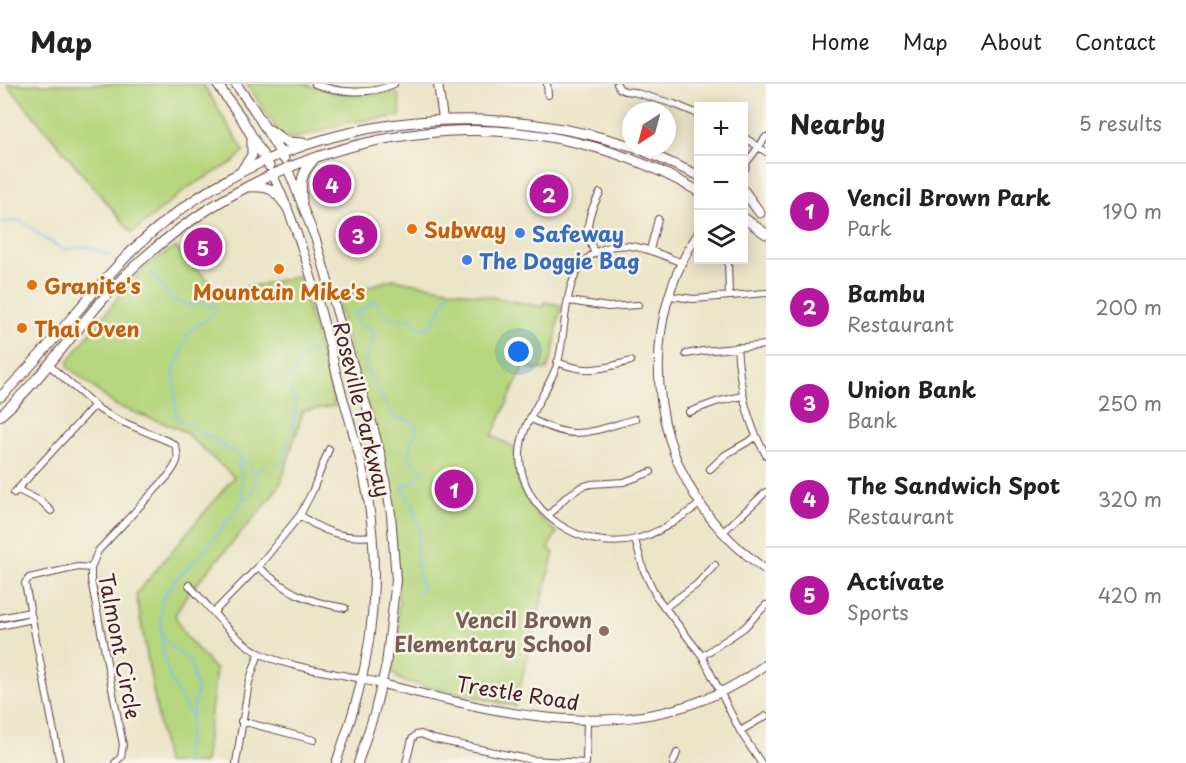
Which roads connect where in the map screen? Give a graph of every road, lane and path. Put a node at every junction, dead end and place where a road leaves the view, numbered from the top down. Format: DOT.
graph roads {
  1 [pos="217,84"];
  2 [pos="236,84"];
  3 [pos="315,84"];
  4 [pos="394,84"];
  5 [pos="438,84"];
  6 [pos="547,84"];
  7 [pos="617,84"];
  8 [pos="548,95"];
  9 [pos="694,112"];
  10 [pos="443,119"];
  11 [pos="485,119"];
  12 [pos="265,125"];
  13 [pos="446,131"];
  14 [pos="251,134"];
  15 [pos="766,137"];
  16 [pos="748,140"];
  17 [pos="309,143"];
  18 [pos="622,143"];
  19 [pos="758,146"];
  20 [pos="766,152"];
  21 [pos="281,154"];
  22 [pos="316,156"];
  23 [pos="656,156"];
  24 [pos="266,160"];
  25 [pos="748,160"];
  26 [pos="287,167"];
  27 [pos="273,173"];
  28 [pos="694,173"];
  29 [pos="239,174"];
  30 [pos="245,187"];
  31 [pos="694,189"];
  32 [pos="600,193"];
  33 [pos="748,196"];
  34 [pos="302,202"];
  35 [pos="748,204"];
  36 [pos="287,207"];
  37 [pos="763,215"];
  38 [pos="658,219"];
  39 [pos="748,223"];
  40 [pos="766,234"];
  41 [pos="694,243"];
  42 [pos="650,250"];
  43 [pos="595,253"];
  44 [pos="682,263"];
  45 [pos="728,264"];
  46 [pos="766,293"];
  47 [pos="670,296"];
  48 [pos="729,296"];
  49 [pos="569,301"];
  50 [pos="638,305"];
  51 [pos="77,312"];
  52 [pos="766,345"];
  53 [pos="737,347"];
  54 [pos="686,354"];
  55 [pos="631,361"];
  56 [pos="558,362"];
  57 [pos="49,365"];
  58 [pos="742,396"];
  59 [pos="0,397"];
  60 [pos="94,406"];
  61 [pos="689,412"];
  62 [pos="0,416"];
  63 [pos="530,418"];
  64 [pos="635,419"];
  65 [pos="756,437"];
  66 [pos="329,449"];
  67 [pos="766,455"];
  68 [pos="710,470"];
  69 [pos="651,472"];
  70 [pos="766,492"];
  71 [pos="700,504"];
  72 [pos="51,511"];
  73 [pos="300,515"];
  74 [pos="548,516"];
  75 [pos="723,532"];
  76 [pos="372,536"];
  77 [pos="635,540"];
  78 [pos="715,565"];
  79 [pos="258,567"];
  80 [pos="92,568"];
  81 [pos="766,570"];
  82 [pos="189,585"];
  83 [pos="766,605"];
  84 [pos="345,608"];
  85 [pos="664,608"];
  86 [pos="214,612"];
  87 [pos="31,616"];
  88 [pos="0,618"];
  89 [pos="0,626"];
  90 [pos="259,653"];
  91 [pos="702,657"];
  92 [pos="766,664"];
  93 [pos="362,679"];
  94 [pos="382,684"];
  95 [pos="721,693"];
  96 [pos="766,716"];
  97 [pos="241,721"];
  98 [pos="587,721"];
  99 [pos="740,731"];
  100 [pos="314,740"];
  101 [pos="677,753"];
  102 [pos="60,763"];
  103 [pos="115,763"];
  104 [pos="236,763"];
  105 [pos="336,763"];
  106 [pos="358,763"];
  107 [pos="406,763"];
  108 [pos="585,763"];
  109 [pos="673,763"];
  110 [pos="761,763"];
  1 -- 14 [label="main road, Roseville Parkway"];
  2 -- 12 [label="main road, Roseville Parkway"];
  3 -- 4 [label="street"];
  5 -- 10 [label="main road"];
  6 -- 8 [label="street"];
  7 -- 9 [label="street"];
  10 -- 11 [label="main road"];
  10 -- 17 [label="main road"];
  11 -- 13 [label="main road"];
  11 -- 18 [label="main road"];
  12 -- 17 [label="main road"];
  12 -- 21 [label="main road, Roseville Parkway"];
  13 -- 22 [label="main road"];
  13 -- 31 [label="main road"];
  14 -- 24 [label="main road, Roseville Parkway"];
  14 -- 29 [label="main road"];
  15 -- 19 [label="street"];
  16 -- 19 [label="street"];
  17 -- 21 [label="main road"];
  19 -- 20 [label="street"];
  19 -- 25 [label="street"];
  21 -- 24 [label="main road"];
  21 -- 26 [label="main road, Roseville Parkway"];
  22 -- 26 [label="main road"];
  22 -- 34 [label="main road"];
  23 -- 28 [label="main road"];
  24 -- 27 [label="main road, Roseville Parkway"];
  24 -- 29 [label="main road"];
  26 -- 27 [label="main road"];
  26 -- 34 [label="main road, Roseville Parkway"];
  27 -- 30 [label="main road"];
  27 -- 36 [label="main road, Roseville Parkway"];
  29 -- 51 [label="main road"];
  30 -- 36 [label="main road"];
  30 -- 57 [label="main road"];
  32 -- 43 [label="street"];
  33 -- 37 [label="main road"];
  34 -- 94 [label="main road, Roseville Parkway"];
  35 -- 37 [label="main road"];
  36 -- 76 [label="main road, Roseville Parkway"];
  38 -- 42 [label="street"];
  39 -- 40 [label="main road"];
  41 -- 44 [label="main road"];
  42 -- 43 [label="street"];
  42 -- 44 [label="street"];
  43 -- 49 [label="street"];
  44 -- 47 [label="main road"];
  45 -- 48 [label="street"];
  46 -- 48 [label="street"];
  47 -- 48 [label="street"];
  47 -- 71 [label="main road"];
  49 -- 50 [label="street"];
  49 -- 56 [label="street"];
  51 -- 57 [label="main road"];
  51 -- 59 [label="main road"];
  52 -- 53 [label="street"];
  53 -- 54 [label="street"];
  53 -- 58 [label="street"];
  55 -- 56 [label="street"];
  56 -- 63 [label="street"];
  57 -- 60 [label="street"];
  57 -- 62 [label="main road"];
  58 -- 61 [label="street"];
  58 -- 65 [label="street"];
  60 -- 72 [label="street"];
  60 -- 80 [label="street"];
  63 -- 64 [label="street"];
  63 -- 74 [label="street"];
  65 -- 67 [label="street"];
  65 -- 68 [label="street"];
  66 -- 73 [label="street"];
  69 -- 74 [label="street"];
  70 -- 75 [label="street"];
  71 -- 75 [label="main road"];
  71 -- 77 [label="street"];
  73 -- 76 [label="street"];
  73 -- 79 [label="street"];
  74 -- 77 [label="street"];
  75 -- 81 [label="main road"];
  76 -- 93 [label="main road, Roseville Parkway"];
  77 -- 85 [label="street"];
  78 -- 85 [label="street"];
  79 -- 84 [label="street"];
  79 -- 86 [label="street"];
  80 -- 87 [label="street, Talmont Circle"];
  80 -- 103 [label="street, Talmont Circle"];
  82 -- 86 [label="street"];
  83 -- 91 [label="street"];
  85 -- 91 [label="street"];
  86 -- 90 [label="street"];
  87 -- 88 [label="street"];
  87 -- 89 [label="street"];
  87 -- 102 [label="street, Talmont Circle"];
  90 -- 93 [label="street"];
  90 -- 97 [label="street"];
  91 -- 95 [label="street"];
  92 -- 95 [label="main road, Trestle Road"];
  93 -- 94 [label="main road, Trestle Road"];
  93 -- 105 [label="main road, Roseville Parkway"];
  94 -- 98 [label="main road, Trestle Road"];
  94 -- 106 [label="main road, Roseville Parkway"];
  95 -- 98 [label="main road, Trestle Road"];
  95 -- 99 [label="street"];
  96 -- 99 [label="street"];
  97 -- 100 [label="street"];
  97 -- 104 [label="street"];
  98 -- 108 [label="street"];
  99 -- 110 [label="street"];
  101 -- 109 [label="street"];
  107 -- 108 [label="street"];
}
